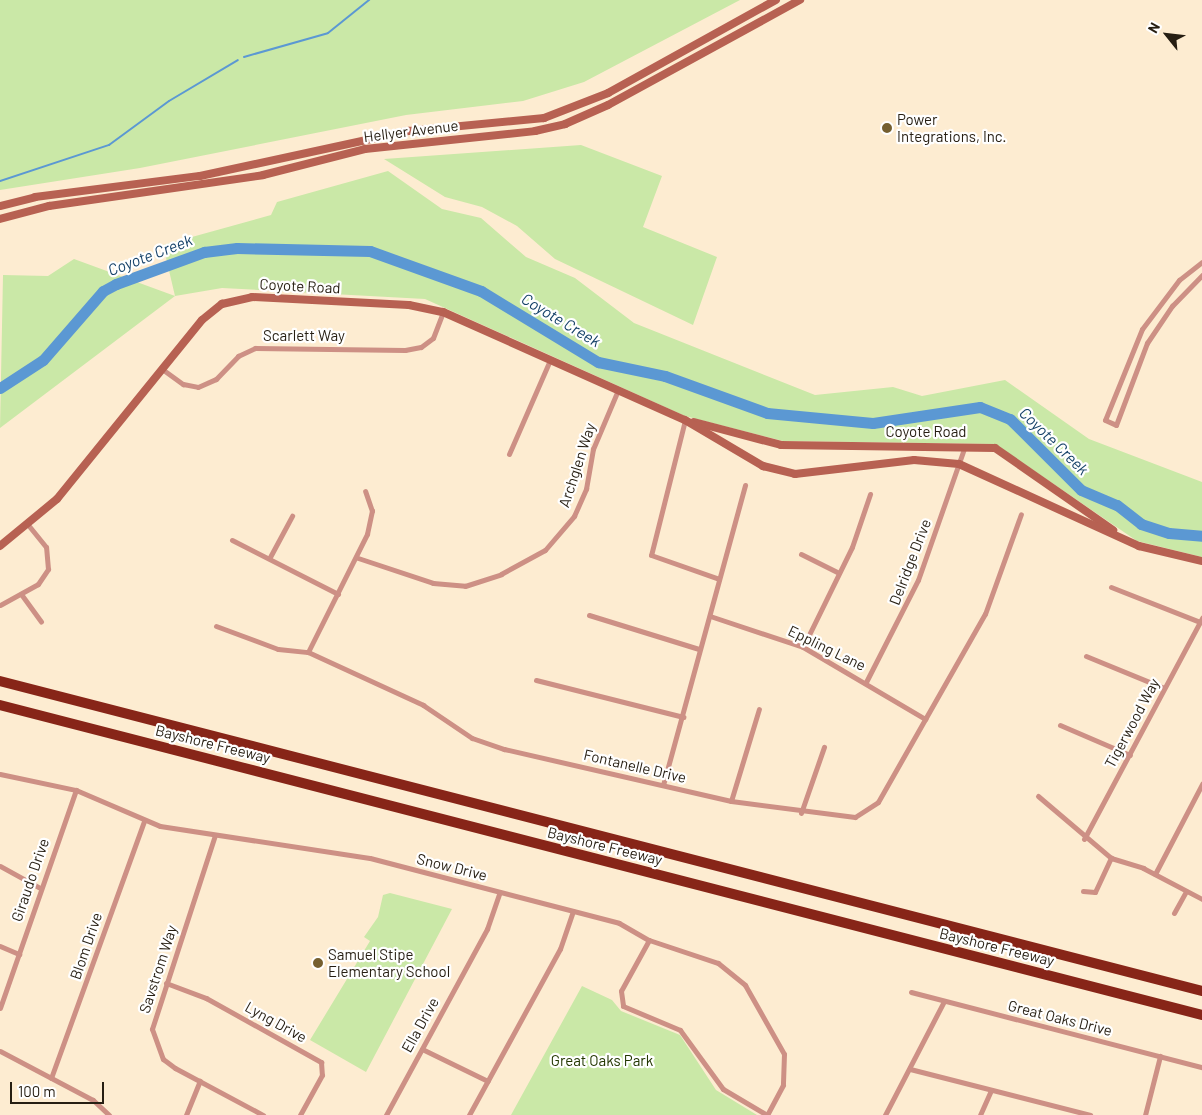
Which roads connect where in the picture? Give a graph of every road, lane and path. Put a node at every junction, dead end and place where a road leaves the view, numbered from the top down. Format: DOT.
graph roads {
  1 [pos="776,0"];
  2 [pos="800,0"];
  3 [pos="742,18"];
  4 [pos="748,28"];
  5 [pos="505,123"];
  6 [pos="506,134"];
  7 [pos="0,206"];
  8 [pos="0,219"];
  9 [pos="1202,262"];
  10 [pos="1202,275"];
  11 [pos="442,312"];
  12 [pos="550,360"];
  13 [pos="162,369"];
  14 [pos="618,390"];
  15 [pos="684,420"];
  16 [pos="965,446"];
  17 [pos="509,454"];
  18 [pos="958,464"];
  19 [pos="745,485"];
  20 [pos="365,490"];
  21 [pos="870,494"];
  22 [pos="1021,514"];
  23 [pos="292,516"];
  24 [pos="29,526"];
  25 [pos="232,540"];
  26 [pos="0,546"];
  27 [pos="1139,546"];
  28 [pos="801,554"];
  29 [pos="270,557"];
  30 [pos="358,558"];
  31 [pos="1202,561"];
  32 [pos="839,573"];
  33 [pos="719,579"];
  34 [pos="1111,586"];
  35 [pos="21,594"];
  36 [pos="338,594"];
  37 [pos="0,605"];
  38 [pos="589,614"];
  39 [pos="710,616"];
  40 [pos="1201,620"];
  41 [pos="41,622"];
  42 [pos="216,626"];
  43 [pos="803,647"];
  44 [pos="699,648"];
  45 [pos="308,652"];
  46 [pos="1086,656"];
  47 [pos="536,680"];
  48 [pos="0,682"];
  49 [pos="866,682"];
  50 [pos="1164,688"];
  51 [pos="0,705"];
  52 [pos="759,710"];
  53 [pos="683,717"];
  54 [pos="925,719"];
  55 [pos="1060,725"];
  56 [pos="824,748"];
  57 [pos="1130,755"];
  58 [pos="0,774"];
  59 [pos="1202,784"];
  60 [pos="663,785"];
  61 [pos="76,790"];
  62 [pos="1038,796"];
  63 [pos="731,801"];
  64 [pos="801,813"];
  65 [pos="144,821"];
  66 [pos="215,835"];
  67 [pos="1084,839"];
  68 [pos="1111,858"];
  69 [pos="0,866"];
  70 [pos="1155,874"];
  71 [pos="40,888"];
  72 [pos="1083,891"];
  73 [pos="1186,891"];
  74 [pos="500,892"];
  75 [pos="1202,899"];
  76 [pos="573,911"];
  77 [pos="1174,913"];
  78 [pos="649,940"];
  79 [pos="0,946"];
  80 [pos="19,954"];
  81 [pos="166,983"];
  82 [pos="1202,991"];
  83 [pos="911,992"];
  84 [pos="944,1001"];
  85 [pos="0,1008"];
  86 [pos="1202,1015"];
  87 [pos="422,1049"];
  88 [pos="0,1051"];
  89 [pos="1160,1056"];
  90 [pos="1202,1067"];
  91 [pos="910,1068"];
  92 [pos="51,1078"];
  93 [pos="200,1081"];
  94 [pos="488,1081"];
  95 [pos="991,1090"];
  96 [pos="1063,1108"];
  97 [pos="109,1115"];
  98 [pos="186,1115"];
  99 [pos="262,1115"];
  100 [pos="300,1115"];
  101 [pos="386,1115"];
  102 [pos="469,1115"];
  103 [pos="767,1115"];
  104 [pos="884,1115"];
  105 [pos="980,1115"];
  106 [pos="1061,1115"];
  107 [pos="1090,1115"];
  108 [pos="1145,1115"];
  1 -- 3 [label="street, Hellyer Avenue"];
  2 -- 4 [label="street, Hellyer Avenue"];
  3 -- 4 [label="street"];
  3 -- 5 [label="street, Hellyer Avenue"];
  4 -- 6 [label="street, Hellyer Avenue"];
  5 -- 6 [label="street"];
  5 -- 7 [label="street, Hellyer Avenue"];
  6 -- 8 [label="street, Hellyer Avenue"];
  9 -- 10 [label="street"];
  11 -- 12 [label="street, Coyote Road"];
  11 -- 13 [label="street, Coyote Road"];
  11 -- 13 [label="street, Scarlett Way"];
  12 -- 14 [label="street, Coyote Road"];
  12 -- 17 [label="street"];
  13 -- 24 [label="street, Coyote Road"];
  14 -- 15 [label="street, Coyote Road"];
  14 -- 30 [label="street, Archglen Way"];
  15 -- 16 [label="street, Coyote Road"];
  15 -- 18 [label="street, Coyote Road"];
  15 -- 33 [label="street"];
  16 -- 18 [label="street, Delridge Drive"];
  16 -- 27 [label="street, Coyote Road"];
  18 -- 27 [label="street, Coyote Road"];
  18 -- 49 [label="street, Delridge Drive"];
  19 -- 33 [label="street"];
  20 -- 30 [label="street"];
  21 -- 32 [label="street"];
  22 -- 54 [label="street, Fontanelle Drive"];
  23 -- 29 [label="street"];
  24 -- 26 [label="street, Coyote Road"];
  24 -- 35 [label="street"];
  25 -- 29 [label="street"];
  27 -- 31 [label="street, Coyote Road"];
  28 -- 32 [label="street"];
  29 -- 36 [label="street"];
  30 -- 36 [label="street"];
  32 -- 43 [label="street"];
  33 -- 39 [label="street"];
  34 -- 40 [label="street"];
  35 -- 37 [label="street"];
  35 -- 41 [label="street"];
  36 -- 45 [label="street"];
  38 -- 44 [label="street"];
  39 -- 43 [label="street, Eppling Lane"];
  39 -- 44 [label="street"];
  40 -- 50 [label="street, Tigerwood Way"];
  42 -- 45 [label="street"];
  43 -- 49 [label="street, Eppling Lane"];
  44 -- 53 [label="street"];
  45 -- 60 [label="street, Fontanelle Drive"];
  46 -- 50 [label="street"];
  47 -- 53 [label="street"];
  48 -- 82 [label="highway, Bayshore Freeway"];
  49 -- 54 [label="street, Eppling Lane"];
  50 -- 57 [label="street, Tigerwood Way"];
  51 -- 86 [label="highway, Bayshore Freeway"];
  52 -- 63 [label="street"];
  53 -- 60 [label="street"];
  54 -- 64 [label="street, Fontanelle Drive"];
  55 -- 57 [label="street"];
  56 -- 64 [label="street"];
  57 -- 67 [label="street, Tigerwood Way"];
  58 -- 61 [label="street, Snow Drive"];
  59 -- 70 [label="street"];
  60 -- 63 [label="street, Fontanelle Drive"];
  61 -- 65 [label="street, Snow Drive"];
  61 -- 71 [label="street, Giraudo Drive"];
  62 -- 67 [label="street"];
  63 -- 64 [label="street, Fontanelle Drive"];
  65 -- 66 [label="street, Snow Drive"];
  65 -- 92 [label="street, Blom Drive"];
  66 -- 74 [label="street, Snow Drive"];
  66 -- 81 [label="street, Savstrom Way"];
  67 -- 68 [label="street"];
  68 -- 70 [label="street"];
  68 -- 72 [label="street"];
  69 -- 71 [label="street"];
  70 -- 73 [label="street"];
  71 -- 80 [label="street, Giraudo Drive"];
  73 -- 75 [label="street"];
  73 -- 77 [label="street"];
  74 -- 76 [label="street, Snow Drive"];
  74 -- 87 [label="street, Ella Drive"];
  76 -- 78 [label="street, Snow Drive"];
  76 -- 94 [label="street"];
  78 -- 103 [label="street, Snow Drive"];
  78 -- 103 [label="street"];
  79 -- 80 [label="street"];
  80 -- 85 [label="street, Giraudo Drive"];
  81 -- 93 [label="street, Savstrom Way"];
  81 -- 100 [label="street, Lyng Drive"];
  83 -- 84 [label="street, Great Oaks Drive"];
  84 -- 89 [label="street, Great Oaks Drive"];
  84 -- 91 [label="street"];
  87 -- 94 [label="street"];
  87 -- 101 [label="street, Ella Drive"];
  88 -- 92 [label="street"];
  89 -- 90 [label="street, Great Oaks Drive"];
  89 -- 108 [label="street"];
  91 -- 95 [label="street"];
  91 -- 104 [label="street"];
  92 -- 97 [label="street"];
  93 -- 98 [label="street"];
  93 -- 99 [label="street, Savstrom Way"];
  94 -- 102 [label="street"];
  95 -- 96 [label="street"];
  95 -- 105 [label="street"];
  96 -- 106 [label="street"];
  96 -- 107 [label="street"];
}
